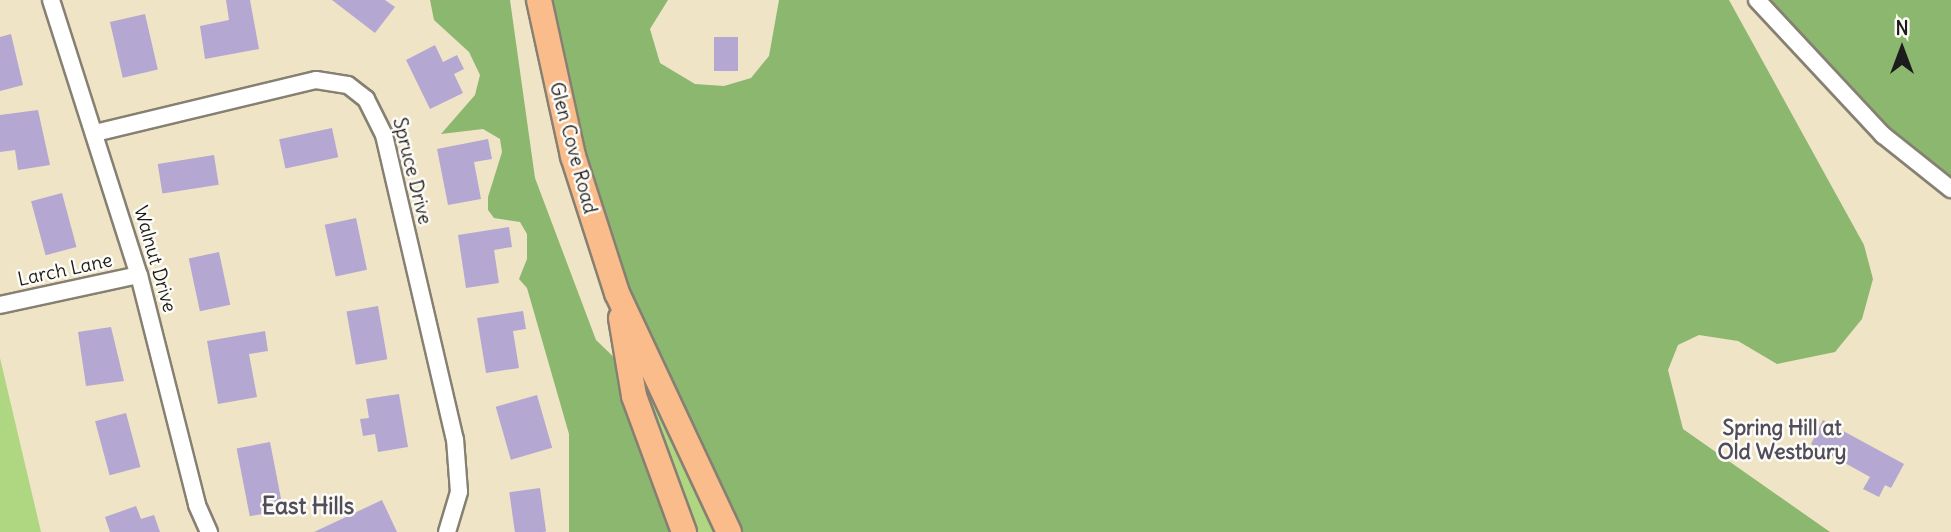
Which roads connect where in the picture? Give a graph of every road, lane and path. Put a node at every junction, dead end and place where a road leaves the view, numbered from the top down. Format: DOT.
graph roads {
  1 [pos="51,0"];
  2 [pos="539,0"];
  3 [pos="1757,0"];
  4 [pos="95,133"];
  5 [pos="1951,189"];
  6 [pos="139,275"];
  7 [pos="617,293"];
  8 [pos="0,306"];
  9 [pos="209,532"];
  10 [pos="447,532"];
  11 [pos="684,532"];
  12 [pos="729,532"];
  1 -- 4 [label="street, Walnut Drive"];
  2 -- 7 [label="main road, Glen Cove Road"];
  3 -- 5 [label="street"];
  4 -- 6 [label="street, Walnut Drive"];
  4 -- 10 [label="street, Spruce Drive"];
  6 -- 8 [label="street, Larch Lane"];
  6 -- 9 [label="street, Walnut Drive"];
  7 -- 11 [label="main road, Glen Cove Road"];
  7 -- 12 [label="main road, Glen Cove Road"];
}
